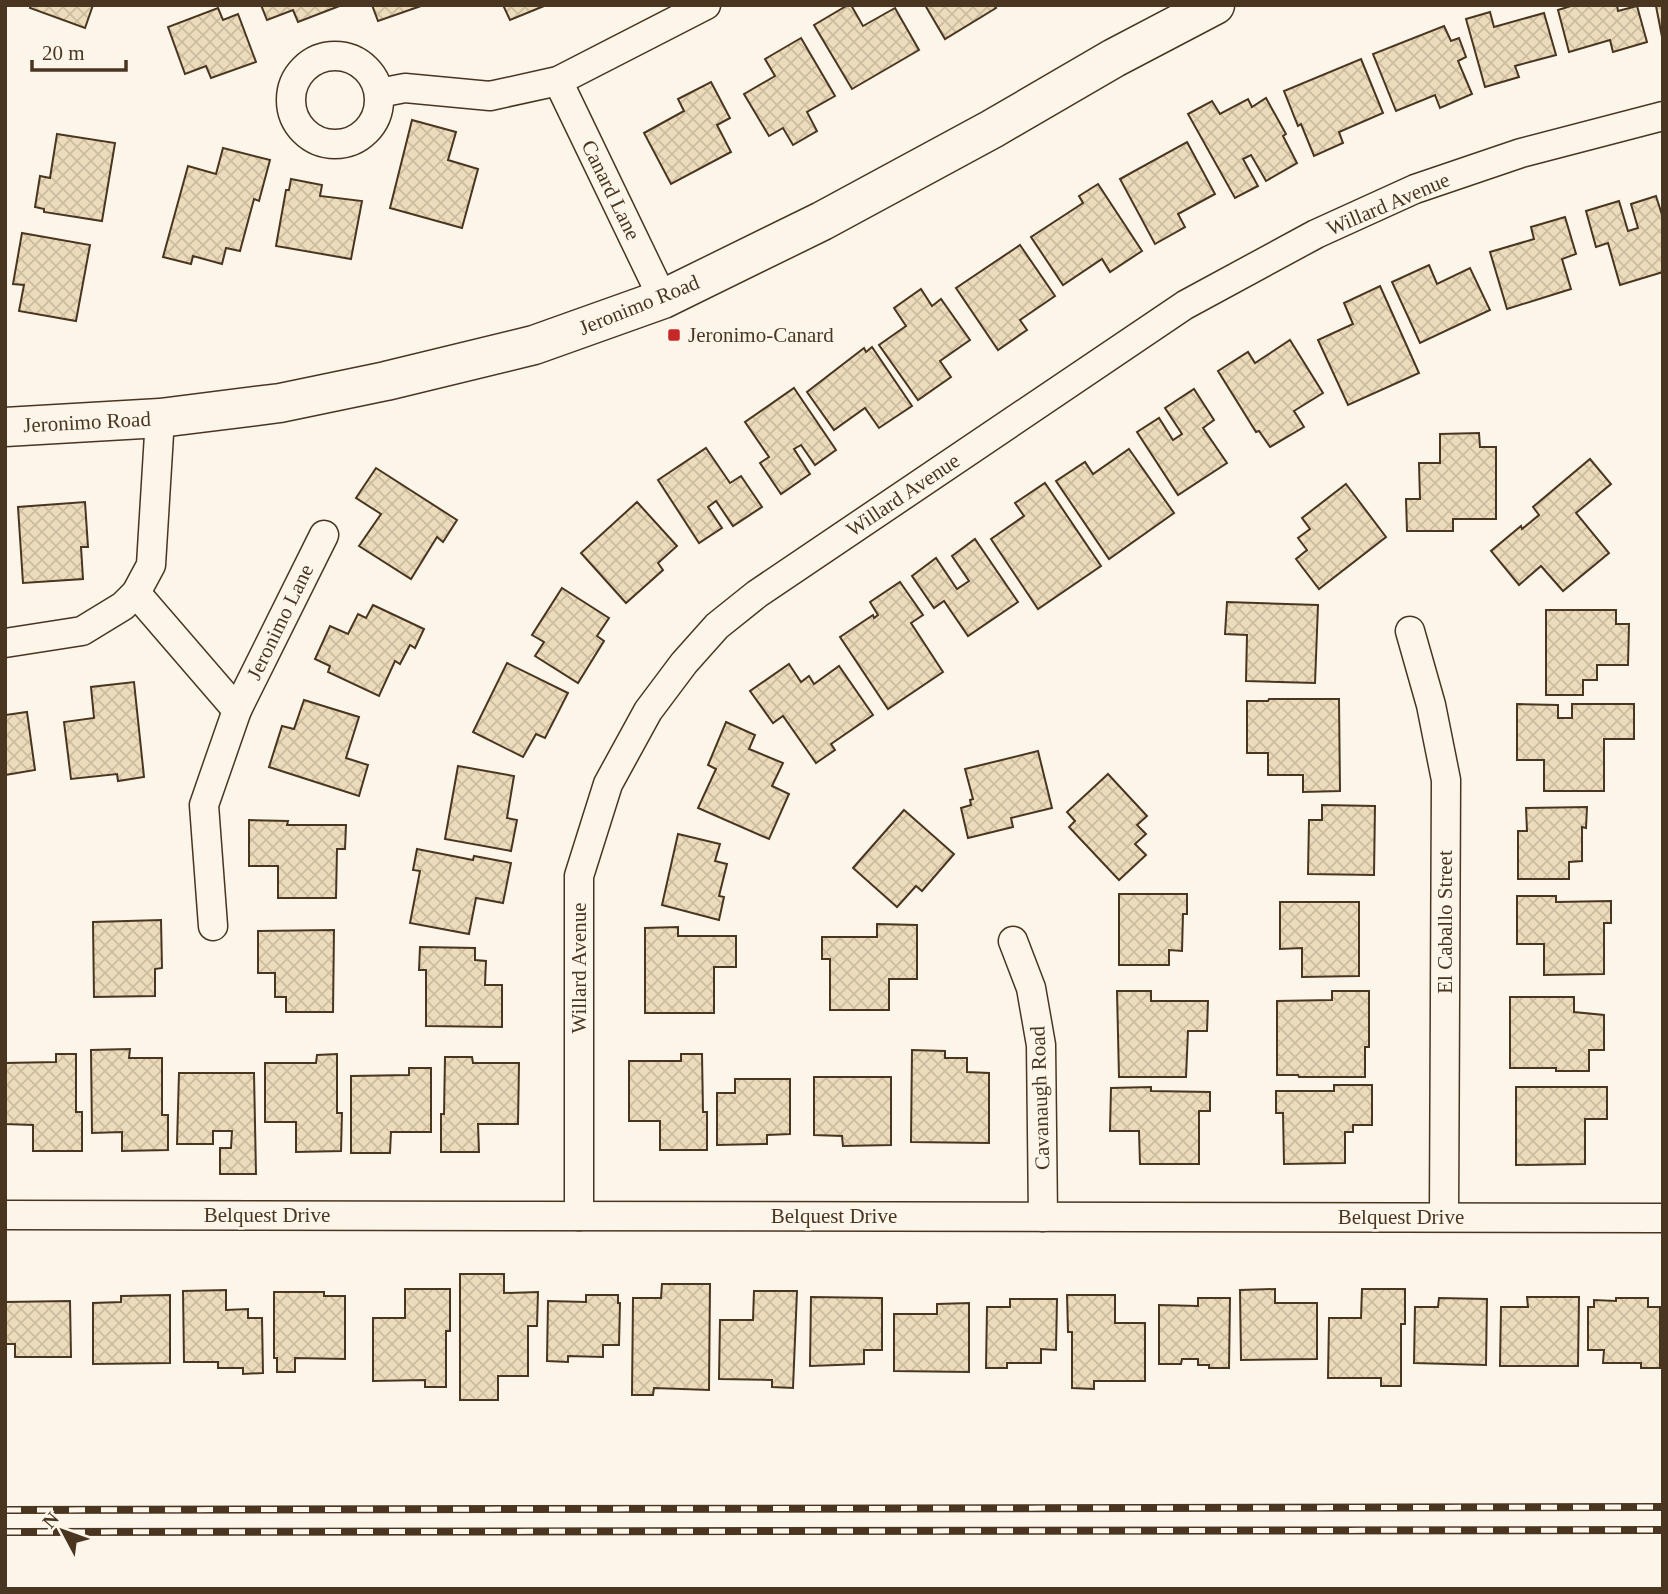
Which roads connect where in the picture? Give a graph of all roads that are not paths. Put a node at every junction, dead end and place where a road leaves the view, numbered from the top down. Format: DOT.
graph roads {
  1 [pos="706,5"];
  2 [pos="1215,5"];
  3 [pos="558,81"];
  4 [pos="379,93"];
  5 [pos="1663,116"];
  6 [pos="663,299"];
  7 [pos="160,418"];
  8 [pos="5,427"];
  9 [pos="324,535"];
  10 [pos="136,593"];
  11 [pos="1410,631"];
  12 [pos="5,643"];
  13 [pos="237,710"];
  14 [pos="214,926"];
  15 [pos="1013,941"];
  16 [pos="5,1215"];
  17 [pos="579,1216"];
  18 [pos="1044,1217"];
  19 [pos="1444,1217"];
  20 [pos="1663,1218"];
  1 -- 3 [label="street"];
  2 -- 6 [label="main road, Jeronimo Road"];
  3 -- 4 [label="street"];
  3 -- 6 [label="street, Canard Lane"];
  5 -- 17 [label="street, Willard Avenue"];
  6 -- 7 [label="main road, Jeronimo Road"];
  7 -- 8 [label="main road, Jeronimo Road"];
  7 -- 10 [label="street"];
  9 -- 13 [label="street, Jeronimo Lane"];
  10 -- 12 [label="street"];
  10 -- 13 [label="street, Jeronimo Lane"];
  11 -- 19 [label="street, El Caballo Street"];
  13 -- 14 [label="street, Jeronimo Lane"];
  15 -- 18 [label="street, Cavanaugh Road"];
  16 -- 17 [label="street, Belquest Drive"];
  17 -- 18 [label="street, Belquest Drive"];
  18 -- 19 [label="street, Belquest Drive"];
  19 -- 20 [label="street, Belquest Drive"];
}
